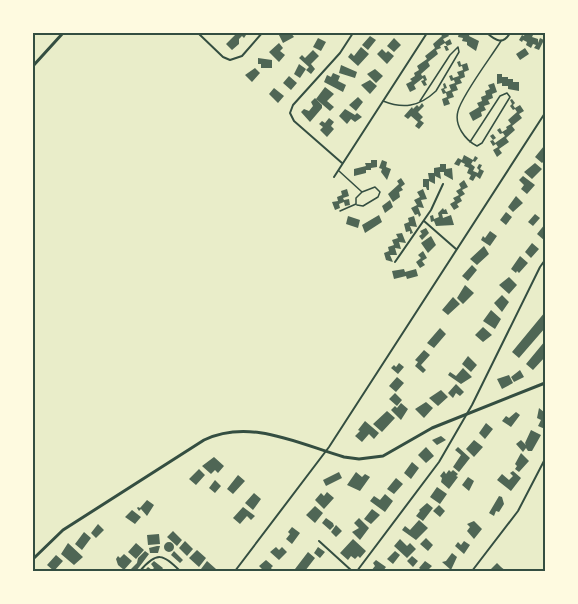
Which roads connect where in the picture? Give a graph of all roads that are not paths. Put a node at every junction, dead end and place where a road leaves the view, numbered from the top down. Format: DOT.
graph roads {
  1 [pos="63,33"];
  2 [pos="198,33"];
  3 [pos="262,33"];
  4 [pos="353,33"];
  5 [pos="427,33"];
  6 [pos="487,33"];
  7 [pos="510,33"];
  8 [pos="501,41"];
  9 [pos="33,66"];
  10 [pos="382,101"];
  11 [pos="420,101"];
  12 [pos="545,113"];
  13 [pos="470,142"];
  14 [pos="342,163"];
  15 [pos="338,170"];
  16 [pos="334,177"];
  17 [pos="443,184"];
  18 [pos="362,192"];
  19 [pos="356,204"];
  20 [pos="340,211"];
  21 [pos="424,221"];
  22 [pos="457,249"];
  23 [pos="545,260"];
  24 [pos="395,262"];
  25 [pos="545,384"];
  26 [pos="465,416"];
  27 [pos="326,451"];
  28 [pos="545,459"];
  29 [pos="319,541"];
  30 [pos="33,559"];
  31 [pos="140,571"];
  32 [pos="180,571"];
  33 [pos="235,571"];
  34 [pos="352,571"];
  35 [pos="357,571"];
  36 [pos="472,571"];
  1 -- 9 [label="street"];
  2 -- 3 [label="street"];
  4 -- 14 [label="street"];
  5 -- 10 [label="street"];
  6 -- 8 [label="street"];
  7 -- 8 [label="street"];
  8 -- 13 [label="lane"];
  10 -- 11 [label="lane"];
  10 -- 14 [label="street"];
  11 -- 11 [label="lane"];
  12 -- 22 [label="street"];
  13 -- 13 [label="lane"];
  14 -- 15 [label="street"];
  15 -- 16 [label="street"];
  15 -- 18 [label="lane"];
  17 -- 21 [label="street"];
  18 -- 19 [label="lane"];
  18 -- 19 [label="lane"];
  19 -- 20 [label="lane"];
  21 -- 22 [label="street"];
  21 -- 24 [label="street"];
  22 -- 27 [label="street"];
  23 -- 26 [label="street"];
  25 -- 26 [label="street"];
  26 -- 27 [label="street"];
  26 -- 35 [label="street"];
  27 -- 30 [label="street"];
  27 -- 33 [label="street"];
  28 -- 36 [label="street"];
  29 -- 34 [label="street"];
  31 -- 32 [label="street"];
}
